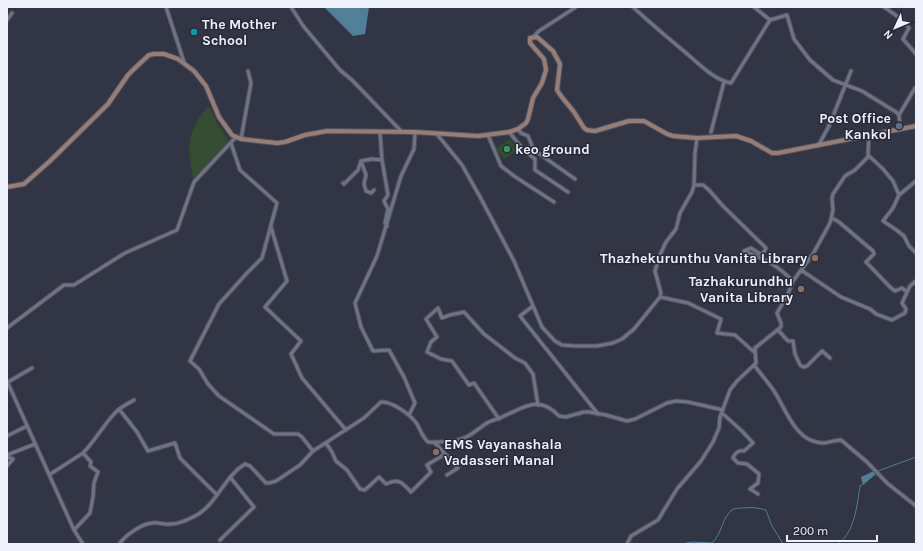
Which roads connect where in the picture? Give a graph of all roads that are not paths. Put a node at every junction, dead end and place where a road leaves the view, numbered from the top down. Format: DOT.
graph roads {
  1 [pos="166,7"];
  2 [pos="291,7"];
  3 [pos="576,7"];
  4 [pos="633,7"];
  5 [pos="754,7"];
  6 [pos="884,7"];
  7 [pos="12,13"];
  8 [pos="7,20"];
  9 [pos="770,20"];
  10 [pos="534,37"];
  11 [pos="916,54"];
  12 [pos="184,62"];
  13 [pos="248,71"];
  14 [pos="851,71"];
  15 [pos="724,82"];
  16 [pos="847,84"];
  17 [pos="915,88"];
  18 [pos="899,115"];
  19 [pos="916,126"];
  20 [pos="518,129"];
  21 [pos="900,129"];
  22 [pos="380,132"];
  23 [pos="402,132"];
  24 [pos="416,132"];
  25 [pos="509,132"];
  26 [pos="711,132"];
  27 [pos="436,133"];
  28 [pos="488,135"];
  29 [pos="869,135"];
  30 [pos="236,137"];
  31 [pos="241,138"];
  32 [pos="697,138"];
  33 [pos="231,143"];
  34 [pos="818,146"];
  35 [pos="869,156"];
  36 [pos="382,160"];
  37 [pos="361,161"];
  38 [pos="575,179"];
  39 [pos="916,181"];
  40 [pos="343,183"];
  41 [pos="694,185"];
  42 [pos="7,187"];
  43 [pos="374,190"];
  44 [pos="568,192"];
  45 [pos="899,195"];
  46 [pos="554,202"];
  47 [pos="832,218"];
  48 [pos="271,225"];
  49 [pos="387,226"];
  50 [pos="916,253"];
  51 [pos="801,270"];
  52 [pos="793,281"];
  53 [pos="916,281"];
  54 [pos="907,292"];
  55 [pos="660,297"];
  56 [pos="533,306"];
  57 [pos="7,328"];
  58 [pos="778,330"];
  59 [pos="754,352"];
  60 [pos="830,358"];
  61 [pos="754,365"];
  62 [pos="32,368"];
  63 [pos="7,382"];
  64 [pos="9,390"];
  65 [pos="134,400"];
  66 [pos="538,405"];
  67 [pos="119,409"];
  68 [pos="722,411"];
  69 [pos="598,414"];
  70 [pos="409,415"];
  71 [pos="499,418"];
  72 [pos="27,426"];
  73 [pos="346,430"];
  74 [pos="7,436"];
  75 [pos="434,442"];
  76 [pos="326,443"];
  77 [pos="35,444"];
  78 [pos="313,451"];
  79 [pos="83,453"];
  80 [pos="445,454"];
  81 [pos="7,456"];
  82 [pos="7,466"];
  83 [pos="49,475"];
  84 [pos="447,475"];
  85 [pos="230,477"];
  86 [pos="758,494"];
  87 [pos="217,495"];
  88 [pos="916,506"];
  89 [pos="74,530"];
  90 [pos="220,540"];
  91 [pos="83,544"];
  92 [pos="119,544"];
  93 [pos="627,544"];
  1 -- 12 [label="street"];
  2 -- 23 [label="street"];
  3 -- 10 [label="street"];
  4 -- 15 [label="street"];
  5 -- 9 [label="street"];
  6 -- 11 [label="street"];
  7 -- 8 [label="street"];
  9 -- 15 [label="street"];
  9 -- 16 [label="street"];
  10 -- 20 [label="main road"];
  10 -- 32 [label="main road"];
  12 -- 30 [label="main road"];
  12 -- 42 [label="main road"];
  13 -- 31 [label="street"];
  14 -- 16 [label="street"];
  15 -- 26 [label="street"];
  16 -- 18 [label="street"];
  16 -- 34 [label="street"];
  17 -- 18 [label="street"];
  18 -- 21 [label="street"];
  19 -- 21 [label="main road"];
  20 -- 25 [label="main road"];
  20 -- 38 [label="street"];
  21 -- 29 [label="main road"];
  22 -- 23 [label="main road"];
  22 -- 31 [label="main road"];
  22 -- 36 [label="street"];
  23 -- 24 [label="main road"];
  24 -- 27 [label="main road"];
  24 -- 49 [label="street"];
  25 -- 28 [label="main road"];
  25 -- 44 [label="street"];
  27 -- 28 [label="main road"];
  27 -- 56 [label="street"];
  28 -- 46 [label="street"];
  29 -- 34 [label="main road"];
  29 -- 35 [label="street"];
  30 -- 31 [label="main road"];
  30 -- 33 [label="street"];
  32 -- 34 [label="main road"];
  32 -- 41 [label="street"];
  33 -- 48 [label="street"];
  33 -- 57 [label="street"];
  35 -- 45 [label="street"];
  35 -- 47 [label="street"];
  36 -- 37 [label="street"];
  36 -- 49 [label="street"];
  37 -- 40 [label="street"];
  37 -- 43 [label="street"];
  39 -- 45 [label="street"];
  41 -- 52 [label="street"];
  41 -- 55 [label="street"];
  45 -- 50 [label="street"];
  47 -- 51 [label="street"];
  47 -- 54 [label="street"];
  48 -- 73 [label="street"];
  48 -- 78 [label="street"];
  49 -- 70 [label="street"];
  51 -- 52 [label="street"];
  51 -- 54 [label="street"];
  52 -- 58 [label="street"];
  53 -- 54 [label="street"];
  55 -- 56 [label="street"];
  55 -- 59 [label="street"];
  56 -- 69 [label="street"];
  58 -- 59 [label="street"];
  58 -- 60 [label="street"];
  59 -- 61 [label="street"];
  61 -- 68 [label="street"];
  61 -- 88 [label="street"];
  62 -- 63 [label="street"];
  63 -- 64 [label="street"];
  64 -- 72 [label="street"];
  65 -- 67 [label="street"];
  66 -- 69 [label="street"];
  66 -- 71 [label="street"];
  66 -- 71 [label="street"];
  67 -- 79 [label="street"];
  67 -- 87 [label="street"];
  68 -- 69 [label="street"];
  68 -- 86 [label="street"];
  68 -- 93 [label="street"];
  70 -- 73 [label="street"];
  70 -- 75 [label="street"];
  71 -- 75 [label="street"];
  72 -- 74 [label="street"];
  72 -- 77 [label="street"];
  73 -- 76 [label="street"];
  75 -- 80 [label="street"];
  76 -- 78 [label="street"];
  76 -- 80 [label="street"];
  77 -- 81 [label="street"];
  77 -- 83 [label="street"];
  78 -- 85 [label="street"];
  79 -- 83 [label="street"];
  79 -- 89 [label="street"];
  80 -- 84 [label="street"];
  81 -- 82 [label="street"];
  83 -- 89 [label="street"];
  85 -- 87 [label="street"];
  85 -- 90 [label="street"];
  87 -- 92 [label="street"];
  89 -- 91 [label="street"];
}
